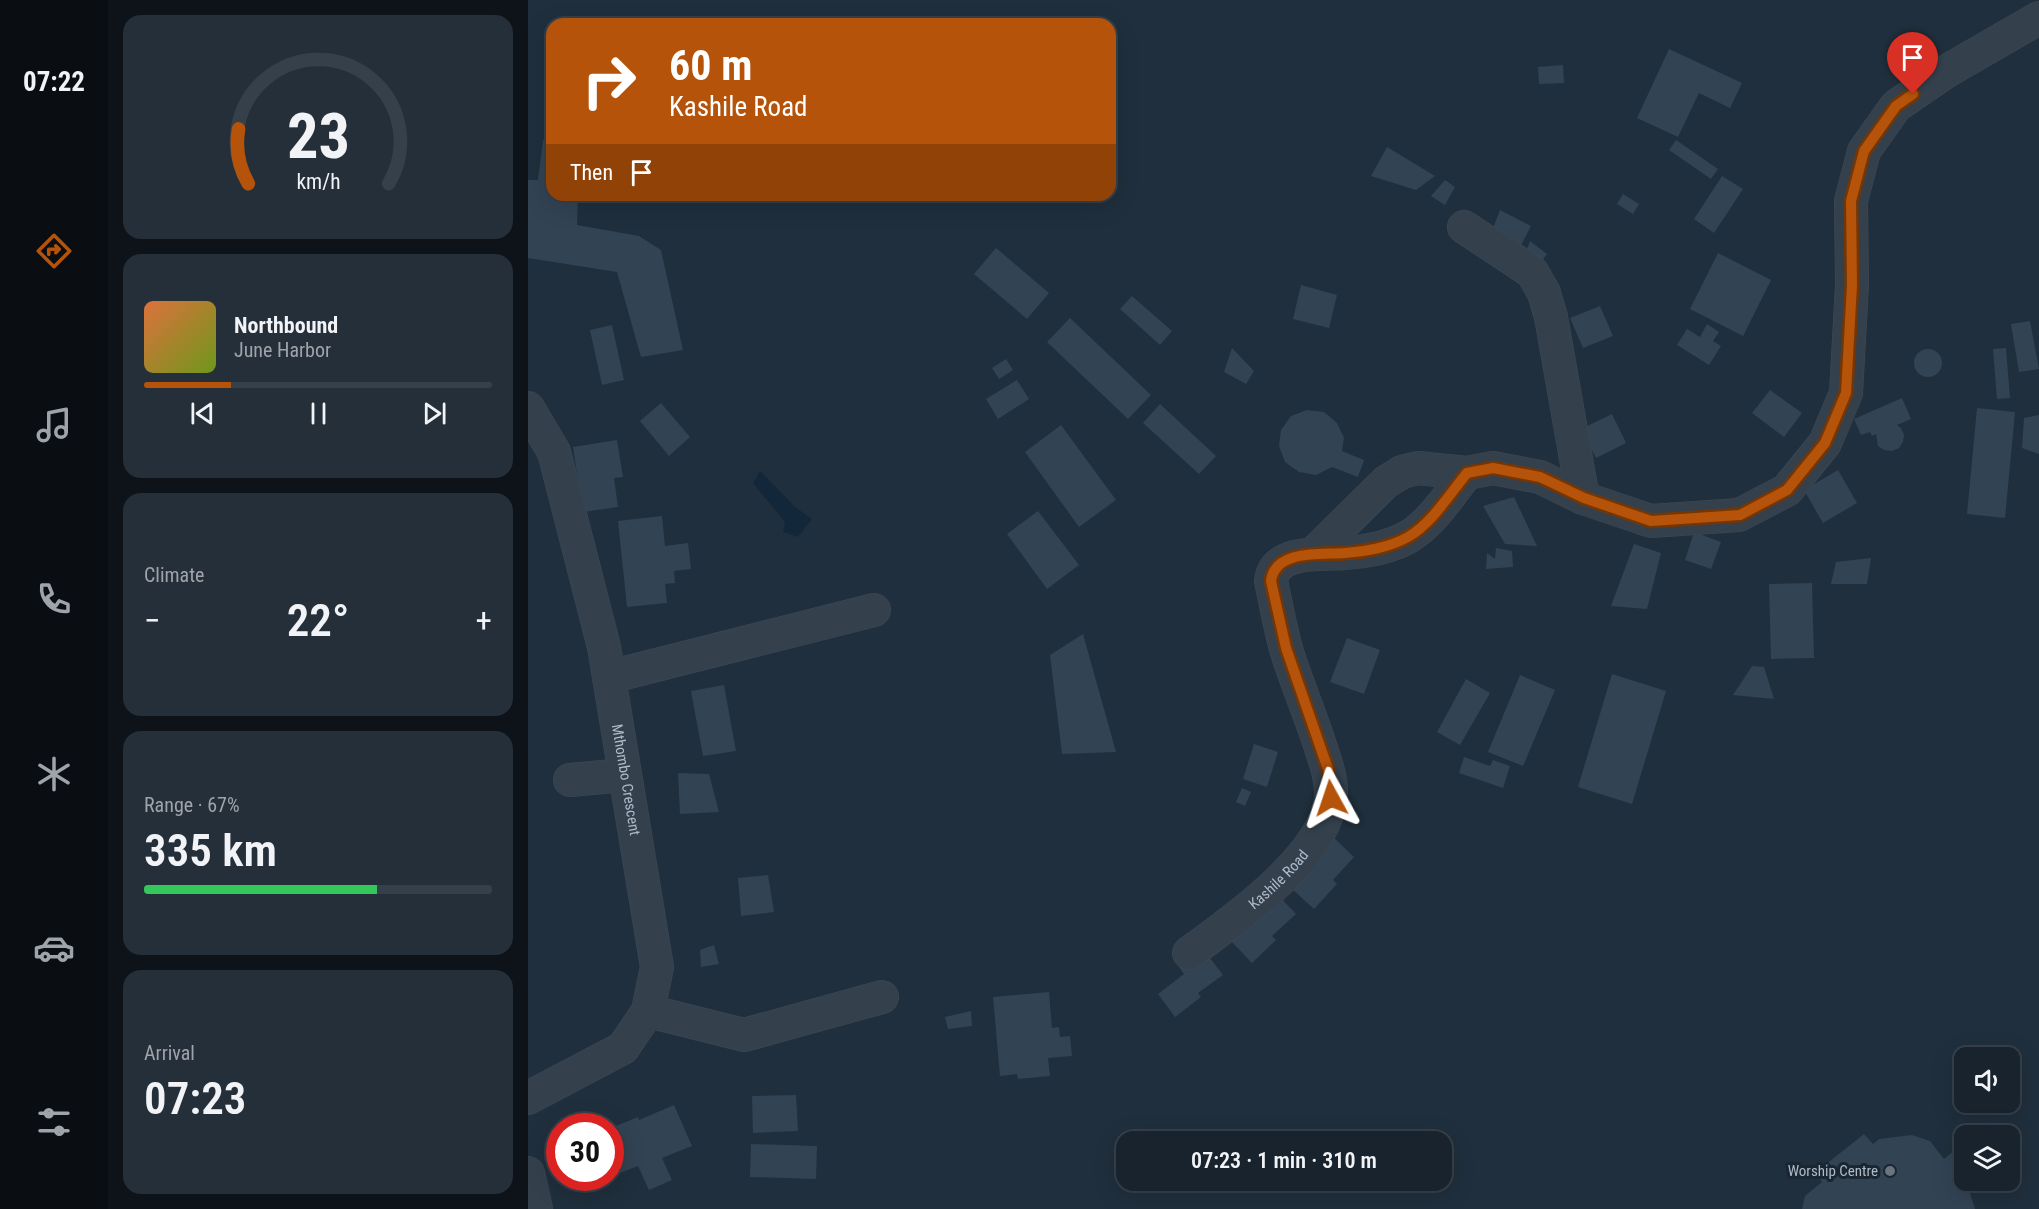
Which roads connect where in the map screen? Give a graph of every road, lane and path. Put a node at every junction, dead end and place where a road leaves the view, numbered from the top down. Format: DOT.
graph roads {
  1 [pos="2039,18"];
  2 [pos="1464,227"];
  3 [pos="528,408"];
  4 [pos="1467,473"];
  5 [pos="1584,498"];
  6 [pos="1313,554"];
  7 [pos="874,610"];
  8 [pos="609,677"];
  9 [pos="625,775"];
  10 [pos="570,780"];
  11 [pos="1190,953"];
  12 [pos="882,997"];
  13 [pos="648,1011"];
  14 [pos="528,1098"];
  15 [pos="528,1173"];
  16 [pos="536,1209"];
  1 -- 5 [label="street"];
  2 -- 5 [label="street"];
  3 -- 8 [label="street, Mthombo Crescent"];
  4 -- 5 [label="street"];
  4 -- 6 [label="street, Kashile Road"];
  4 -- 6 [label="street"];
  6 -- 11 [label="street, Kashile Road"];
  7 -- 8 [label="street"];
  8 -- 9 [label="street, Mthombo Crescent"];
  9 -- 10 [label="street"];
  9 -- 13 [label="street, Mthombo Crescent"];
  12 -- 13 [label="street"];
  13 -- 14 [label="street, Mthombo Crescent"];
  15 -- 16 [label="street"];
}
